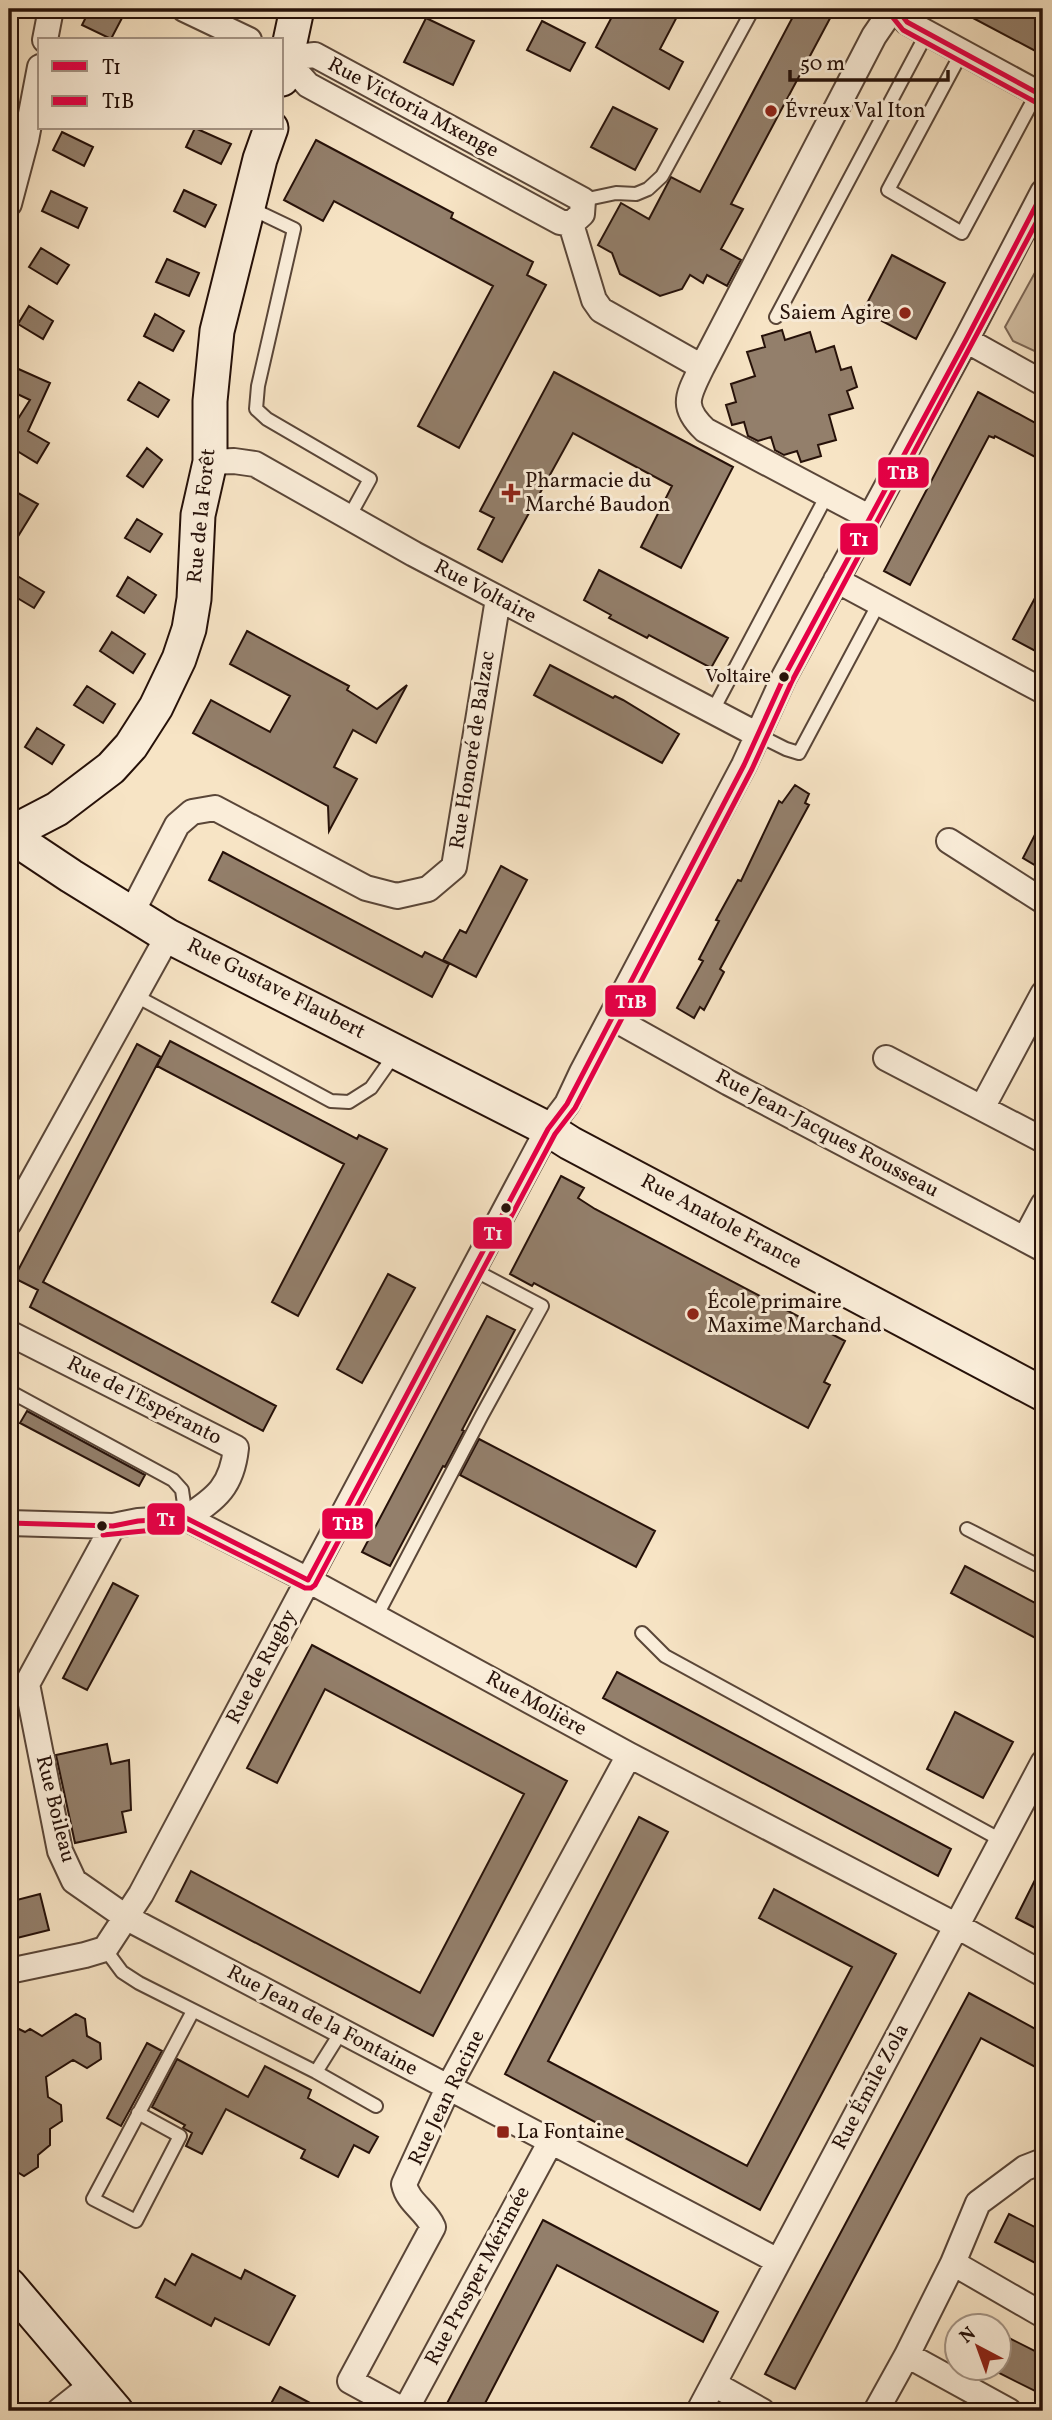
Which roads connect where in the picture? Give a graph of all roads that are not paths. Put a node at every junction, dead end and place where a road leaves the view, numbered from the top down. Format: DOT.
graph roads {
  1 [pos="51,9"];
  2 [pos="184,9"];
  3 [pos="296,9"];
  4 [pos="753,9"];
  5 [pos="897,9"];
  6 [pos="927,33"];
  7 [pos="46,38"];
  8 [pos="245,38"];
  9 [pos="962,52"];
  10 [pos="284,61"];
  11 [pos="284,65"];
  12 [pos="284,66"];
  13 [pos="38,77"];
  14 [pos="1040,94"];
  15 [pos="270,130"];
  16 [pos="1043,192"];
  17 [pos="583,200"];
  18 [pos="9,204"];
  19 [pos="248,207"];
  20 [pos="571,224"];
  21 [pos="776,317"];
  22 [pos="966,340"];
  23 [pos="702,367"];
  24 [pos="1043,383"];
  25 [pos="210,462"];
  26 [pos="827,495"];
  27 [pos="869,516"];
  28 [pos="348,519"];
  29 [pos="836,580"];
  30 [pos="498,599"];
  31 [pos="880,603"];
  32 [pos="1043,691"];
  33 [pos="712,712"];
  34 [pos="758,735"];
  35 [pos="13,832"];
  36 [pos="949,841"];
  37 [pos="1043,901"];
  38 [pos="131,914"];
  39 [pos="169,936"];
  40 [pos="1043,994"];
  41 [pos="136,996"];
  42 [pos="611,1017"];
  43 [pos="397,1051"];
  44 [pos="887,1058"];
  45 [pos="982,1108"];
  46 [pos="548,1129"];
  47 [pos="1043,1140"];
  48 [pos="1043,1206"];
  49 [pos="9,1223"];
  50 [pos="1034,1244"];
  51 [pos="474,1270"];
  52 [pos="9,1333"];
  53 [pos="9,1391"];
  54 [pos="1043,1394"];
  55 [pos="186,1518"];
  56 [pos="9,1522"];
  57 [pos="113,1526"];
  58 [pos="967,1528"];
  59 [pos="1043,1568"];
  60 [pos="308,1580"];
  61 [pos="376,1618"];
  62 [pos="642,1633"];
  63 [pos="629,1755"];
  64 [pos="1043,1763"];
  65 [pos="1001,1840"];
  66 [pos="127,1918"];
  67 [pos="957,1926"];
  68 [pos="105,1949"];
  69 [pos="9,1971"];
  70 [pos="1043,1975"];
  71 [pos="193,2011"];
  72 [pos="341,2032"];
  73 [pos="316,2073"];
  74 [pos="448,2088"];
  75 [pos="376,2106"];
  76 [pos="138,2113"];
  77 [pos="551,2141"];
  78 [pos="1043,2161"];
  79 [pos="778,2261"];
  80 [pos="953,2263"];
  81 [pos="9,2286"];
  82 [pos="1043,2315"];
  83 [pos="907,2356"];
  84 [pos="714,2384"];
  85 [pos="93,2385"];
  86 [pos="59,2411"];
  87 [pos="116,2411"];
  88 [pos="405,2411"];
  89 [pos="699,2411"];
  90 [pos="762,2411"];
  91 [pos="876,2411"];
  92 [pos="1009,2411"];
  1 -- 7 [label="street"];
  2 -- 8 [label="street"];
  3 -- 10 [label="street"];
  4 -- 17 [label="lane"];
  5 -- 6 [label="street"];
  5 -- 23 [label="street"];
  6 -- 9 [label="street"];
  6 -- 21 [label="lane"];
  9 -- 14 [label="street"];
  9 -- 14 [label="lane"];
  11 -- 17 [label="street, Rue Victoria Mxenge"];
  12 -- 20 [label="street, Rue Victoria Mxenge"];
  13 -- 18 [label="street"];
  15 -- 19 [label="street, Rue de la Forêt"];
  16 -- 22 [label="street, Rue de Rugby"];
  17 -- 20 [label="street"];
  19 -- 25 [label="street, Rue de la Forêt"];
  19 -- 28 [label="lane"];
  20 -- 23 [label="street"];
  22 -- 24 [label="street"];
  22 -- 27 [label="street, Rue de Rugby"];
  23 -- 26 [label="street"];
  25 -- 28 [label="street, Rue Voltaire"];
  25 -- 35 [label="street, Rue de la Forêt"];
  26 -- 27 [label="street"];
  26 -- 33 [label="lane"];
  27 -- 29 [label="street, Rue de Rugby"];
  28 -- 30 [label="street, Rue Voltaire"];
  29 -- 31 [label="street"];
  29 -- 34 [label="street, Rue de Rugby"];
  30 -- 33 [label="street, Rue Voltaire"];
  30 -- 38 [label="street, Rue Honoré de Balzac"];
  31 -- 32 [label="street"];
  31 -- 34 [label="lane"];
  33 -- 34 [label="street, Rue Voltaire"];
  34 -- 42 [label="street, Rue de Rugby"];
  35 -- 38 [label="street, Rue Gustave Flaubert"];
  36 -- 37 [label="street"];
  38 -- 39 [label="street, Rue Gustave Flaubert"];
  39 -- 41 [label="street"];
  39 -- 43 [label="street, Rue Gustave Flaubert"];
  40 -- 45 [label="street"];
  41 -- 43 [label="lane"];
  41 -- 49 [label="street"];
  42 -- 46 [label="street, Rue de Rugby"];
  42 -- 50 [label="street, Rue Jean-Jacques Rousseau"];
  43 -- 46 [label="street, Rue Gustave Flaubert"];
  44 -- 45 [label="street"];
  45 -- 47 [label="street"];
  46 -- 51 [label="street, Rue de Rugby"];
  46 -- 54 [label="street, Rue Anatole France"];
  48 -- 50 [label="street"];
  51 -- 60 [label="street, Rue de Rugby"];
  51 -- 61 [label="lane"];
  52 -- 55 [label="street, Rue de l'Espéranto"];
  53 -- 55 [label="lane"];
  55 -- 57 [label="street"];
  55 -- 60 [label="street, Rue Molière"];
  56 -- 57 [label="street"];
  57 -- 66 [label="street, Rue Boileau"];
  58 -- 59 [label="lane"];
  60 -- 61 [label="street, Rue Molière"];
  60 -- 66 [label="street, Rue de Rugby"];
  61 -- 63 [label="street, Rue Molière"];
  62 -- 65 [label="lane"];
  63 -- 67 [label="street, Rue Molière"];
  63 -- 74 [label="street, Rue Jean Racine"];
  64 -- 65 [label="street, Rue Émile Zola"];
  65 -- 67 [label="street, Rue Émile Zola"];
  66 -- 68 [label="street, Rue de Rugby"];
  66 -- 72 [label="street, Rue Jean de la Fontaine"];
  67 -- 70 [label="street, Rue Molière"];
  67 -- 79 [label="street, Rue Émile Zola"];
  68 -- 69 [label="street"];
  68 -- 71 [label="lane"];
  71 -- 73 [label="lane"];
  71 -- 76 [label="lane"];
  72 -- 73 [label="lane"];
  72 -- 74 [label="street, Rue Jean de la Fontaine"];
  73 -- 75 [label="lane"];
  74 -- 77 [label="street, Rue Jean de la Fontaine"];
  74 -- 88 [label="street, Rue Jean Racine"];
  76 -- 76 [label="lane"];
  77 -- 79 [label="street, Rue Jean de la Fontaine"];
  77 -- 88 [label="street, Rue Prosper Mérimée"];
  78 -- 80 [label="street"];
  79 -- 84 [label="street, Rue Émile Zola"];
  80 -- 82 [label="street"];
  80 -- 83 [label="street"];
  81 -- 85 [label="street"];
  83 -- 91 [label="street"];
  83 -- 92 [label="street"];
  84 -- 89 [label="street, Rue Émile Zola"];
  84 -- 90 [label="street"];
  85 -- 86 [label="street"];
  85 -- 87 [label="street"];
}
